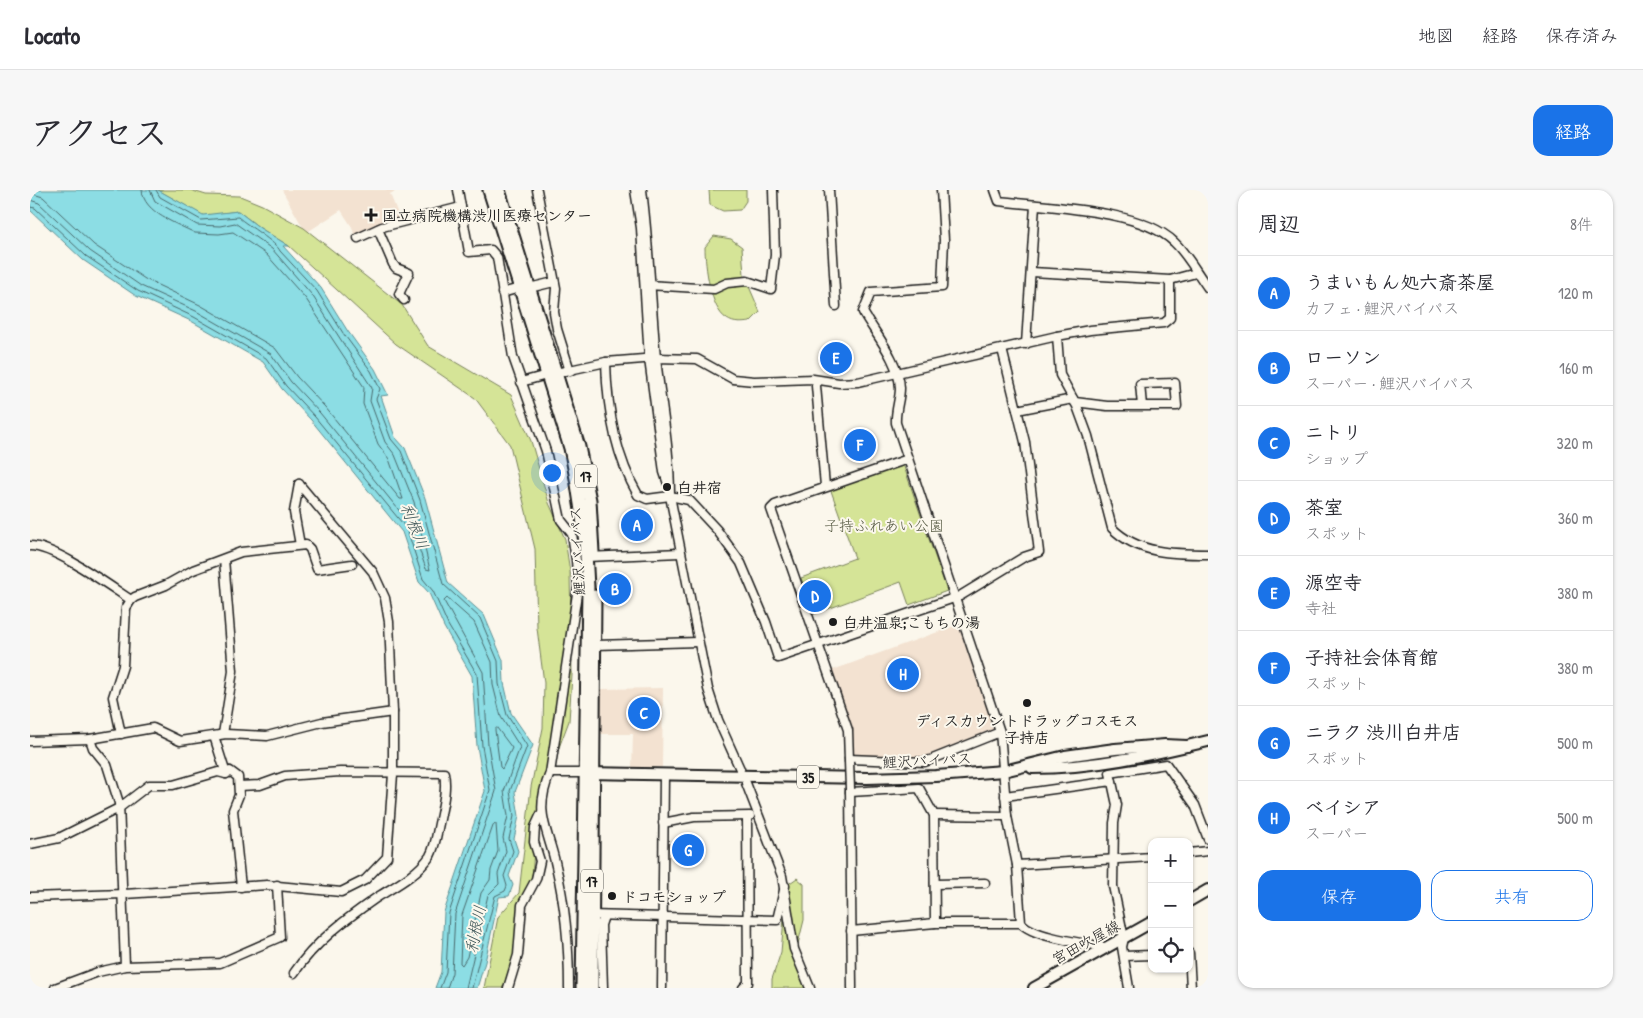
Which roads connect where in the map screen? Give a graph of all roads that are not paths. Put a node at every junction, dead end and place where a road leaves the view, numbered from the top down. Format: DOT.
graph roads {
  1 [pos="458,190"];
  2 [pos="489,190"];
  3 [pos="499,190"];
  4 [pos="537,190"];
  5 [pos="635,190"];
  6 [pos="642,190"];
  7 [pos="773,190"];
  8 [pos="829,190"];
  9 [pos="941,190"];
  10 [pos="995,190"];
  11 [pos="1035,205"];
  12 [pos="462,207"];
  13 [pos="378,229"];
  14 [pos="358,238"];
  15 [pos="1032,272"];
  16 [pos="1196,273"];
  17 [pos="1170,280"];
  18 [pos="554,282"];
  19 [pos="648,285"];
  20 [pos="525,288"];
  21 [pos="1208,288"];
  22 [pos="502,293"];
  23 [pos="404,300"];
  24 [pos="836,306"];
  25 [pos="1057,336"];
  26 [pos="1026,344"];
  27 [pos="1002,349"];
  28 [pos="652,359"];
  29 [pos="606,362"];
  30 [pos="570,371"];
  31 [pos="552,374"];
  32 [pos="897,374"];
  33 [pos="817,381"];
  34 [pos="522,382"];
  35 [pos="1074,401"];
  36 [pos="1142,406"];
  37 [pos="1017,410"];
  38 [pos="908,458"];
  39 [pos="825,486"];
  40 [pos="670,492"];
  41 [pos="30,546"];
  42 [pos="300,546"];
  43 [pos="680,553"];
  44 [pos="1208,554"];
  45 [pos="590,557"];
  46 [pos="224,558"];
  47 [pos="352,564"];
  48 [pos="955,596"];
  49 [pos="131,600"];
  50 [pos="698,642"];
  51 [pos="818,645"];
  52 [pos="596,646"];
  53 [pos="393,712"];
  54 [pos="1000,732"];
  55 [pos="121,734"];
  56 [pos="223,734"];
  57 [pos="214,736"];
  58 [pos="90,738"];
  59 [pos="30,741"];
  60 [pos="1208,741"];
  61 [pos="849,760"];
  62 [pos="740,769"];
  63 [pos="1004,771"];
  64 [pos="550,773"];
  65 [pos="589,773"];
  66 [pos="226,774"];
  67 [pos="394,774"];
  68 [pos="664,774"];
  69 [pos="1112,781"];
  70 [pos="746,783"];
  71 [pos="239,786"];
  72 [pos="850,790"];
  73 [pos="1006,796"];
  74 [pos="119,808"];
  75 [pos="541,812"];
  76 [pos="934,815"];
  77 [pos="747,816"];
  78 [pos="760,816"];
  79 [pos="1007,816"];
  80 [pos="663,823"];
  81 [pos="1208,839"];
  82 [pos="30,844"];
  83 [pos="1208,851"];
  84 [pos="1193,853"];
  85 [pos="1148,856"];
  86 [pos="1114,860"];
  87 [pos="1017,865"];
  88 [pos="985,883"];
  89 [pos="935,884"];
  90 [pos="277,885"];
  91 [pos="784,886"];
  92 [pos="241,887"];
  93 [pos="1208,890"];
  94 [pos="124,894"];
  95 [pos="30,896"];
  96 [pos="1193,899"];
  97 [pos="588,915"];
  98 [pos="604,916"];
  99 [pos="663,916"];
  100 [pos="748,918"];
  101 [pos="935,923"];
  102 [pos="1021,923"];
  103 [pos="1148,924"];
  104 [pos="851,931"];
  105 [pos="1124,938"];
  106 [pos="1105,947"];
  107 [pos="1148,955"];
  108 [pos="1124,956"];
  109 [pos="125,966"];
  110 [pos="294,973"];
  111 [pos="1190,973"];
  112 [pos="55,988"];
  113 [pos="508,988"];
  114 [pos="569,988"];
  115 [pos="582,988"];
  116 [pos="592,988"];
  117 [pos="603,988"];
  118 [pos="662,988"];
  119 [pos="743,988"];
  120 [pos="810,988"];
  121 [pos="852,988"];
  122 [pos="1034,988"];
  123 [pos="1128,988"];
  124 [pos="1191,988"];
  1 -- 12 [label="street"];
  2 -- 20 [label="highway, 鯉沢バイパス / 17"];
  3 -- 20 [label="highway, 鯉沢バイパス / 17"];
  4 -- 18 [label="street"];
  5 -- 19 [label="street"];
  6 -- 19 [label="street"];
  7 -- 19 [label="street"];
  8 -- 24 [label="street"];
  9 -- 32 [label="street"];
  10 -- 11 [label="street"];
  11 -- 15 [label="street"];
  11 -- 16 [label="street"];
  12 -- 13 [label="street"];
  12 -- 22 [label="street"];
  13 -- 14 [label="street"];
  13 -- 23 [label="street"];
  15 -- 17 [label="street"];
  15 -- 26 [label="street"];
  16 -- 17 [label="street"];
  16 -- 21 [label="street"];
  17 -- 25 [label="street"];
  18 -- 20 [label="street"];
  18 -- 30 [label="street"];
  19 -- 28 [label="street"];
  20 -- 22 [label="street"];
  20 -- 31 [label="highway, 鯉沢バイパス / 17"];
  22 -- 34 [label="street"];
  25 -- 26 [label="street"];
  25 -- 35 [label="street"];
  26 -- 27 [label="street"];
  27 -- 32 [label="street"];
  27 -- 37 [label="street"];
  28 -- 29 [label="street"];
  28 -- 33 [label="street"];
  28 -- 40 [label="street"];
  29 -- 30 [label="street"];
  29 -- 40 [label="street"];
  30 -- 31 [label="street"];
  31 -- 34 [label="street"];
  31 -- 45 [label="highway, 鯉沢バイパス / 17"];
  32 -- 33 [label="street"];
  32 -- 38 [label="street"];
  33 -- 39 [label="street"];
  34 -- 64 [label="street"];
  35 -- 36 [label="street"];
  35 -- 37 [label="street"];
  35 -- 44 [label="street"];
  36 -- 36 [label="street"];
  37 -- 48 [label="street"];
  38 -- 39 [label="street"];
  38 -- 48 [label="street"];
  39 -- 51 [label="street"];
  40 -- 43 [label="street"];
  40 -- 51 [label="street"];
  41 -- 49 [label="street"];
  42 -- 46 [label="street"];
  42 -- 47 [label="street"];
  42 -- 53 [label="street"];
  43 -- 45 [label="street"];
  43 -- 50 [label="street"];
  45 -- 52 [label="highway, 鯉沢バイパス / 17"];
  45 -- 65 [label="highway, 鯉沢バイパス / 17"];
  46 -- 49 [label="street"];
  46 -- 56 [label="street"];
  48 -- 51 [label="street"];
  48 -- 54 [label="street"];
  49 -- 55 [label="street"];
  50 -- 52 [label="street"];
  50 -- 62 [label="street"];
  51 -- 61 [label="street"];
  52 -- 65 [label="highway, 鯉沢バイパス / 17"];
  53 -- 56 [label="street"];
  53 -- 67 [label="street"];
  54 -- 61 [label="street"];
  54 -- 63 [label="street"];
  55 -- 57 [label="street"];
  55 -- 58 [label="street"];
  56 -- 57 [label="street"];
  57 -- 66 [label="street"];
  58 -- 59 [label="street"];
  58 -- 74 [label="street"];
  60 -- 63 [label="main road, 鯉沢バイパス / 35"];
  61 -- 72 [label="street, bridge"];
  63 -- 68 [label="main road, 鯉沢バイパス / 35"];
  63 -- 73 [label="street"];
  64 -- 65 [label="street"];
  64 -- 75 [label="street"];
  65 -- 68 [label="main road, 鯉沢バイパス / 35"];
  65 -- 97 [label="highway, 鯉沢バイパス / 17"];
  66 -- 71 [label="street"];
  66 -- 74 [label="street"];
  67 -- 71 [label="street"];
  67 -- 90 [label="street"];
  67 -- 110 [label="street"];
  68 -- 80 [label="street"];
  69 -- 73 [label="street"];
  69 -- 81 [label="street"];
  69 -- 86 [label="street"];
  70 -- 78 [label="street"];
  71 -- 92 [label="street"];
  72 -- 76 [label="street"];
  72 -- 104 [label="street"];
  73 -- 79 [label="street"];
  74 -- 82 [label="street"];
  74 -- 94 [label="street"];
  75 -- 113 [label="street"];
  75 -- 114 [label="street"];
  76 -- 79 [label="street"];
  76 -- 89 [label="street"];
  77 -- 78 [label="street"];
  77 -- 80 [label="street"];
  77 -- 100 [label="street"];
  78 -- 91 [label="street"];
  79 -- 87 [label="street"];
  80 -- 99 [label="street"];
  83 -- 84 [label="street"];
  85 -- 86 [label="street"];
  86 -- 87 [label="street"];
  86 -- 105 [label="street"];
  87 -- 102 [label="street"];
  88 -- 89 [label="street"];
  89 -- 101 [label="street"];
  90 -- 92 [label="street"];
  90 -- 109 [label="street"];
  91 -- 100 [label="street"];
  91 -- 120 [label="street"];
  92 -- 94 [label="street"];
  93 -- 96 [label="main road"];
  94 -- 95 [label="street"];
  94 -- 109 [label="street"];
  97 -- 98 [label="street"];
  97 -- 115 [label="highway, 鯉沢バイパス / 17"];
  97 -- 116 [label="highway, 鯉沢バイパス / 17"];
  98 -- 99 [label="street"];
  98 -- 117 [label="street"];
  99 -- 100 [label="street"];
  99 -- 118 [label="street"];
  100 -- 119 [label="street"];
  101 -- 102 [label="street"];
  101 -- 104 [label="street"];
  102 -- 106 [label="street"];
  103 -- 105 [label="main road, 宮田吹屋線"];
  104 -- 121 [label="street"];
  105 -- 106 [label="main road, 宮田吹屋線"];
  105 -- 108 [label="street"];
  106 -- 122 [label="main road, 宮田吹屋線"];
  107 -- 108 [label="street"];
  108 -- 123 [label="street"];
  109 -- 112 [label="street"];
  111 -- 124 [label="street"];
}
